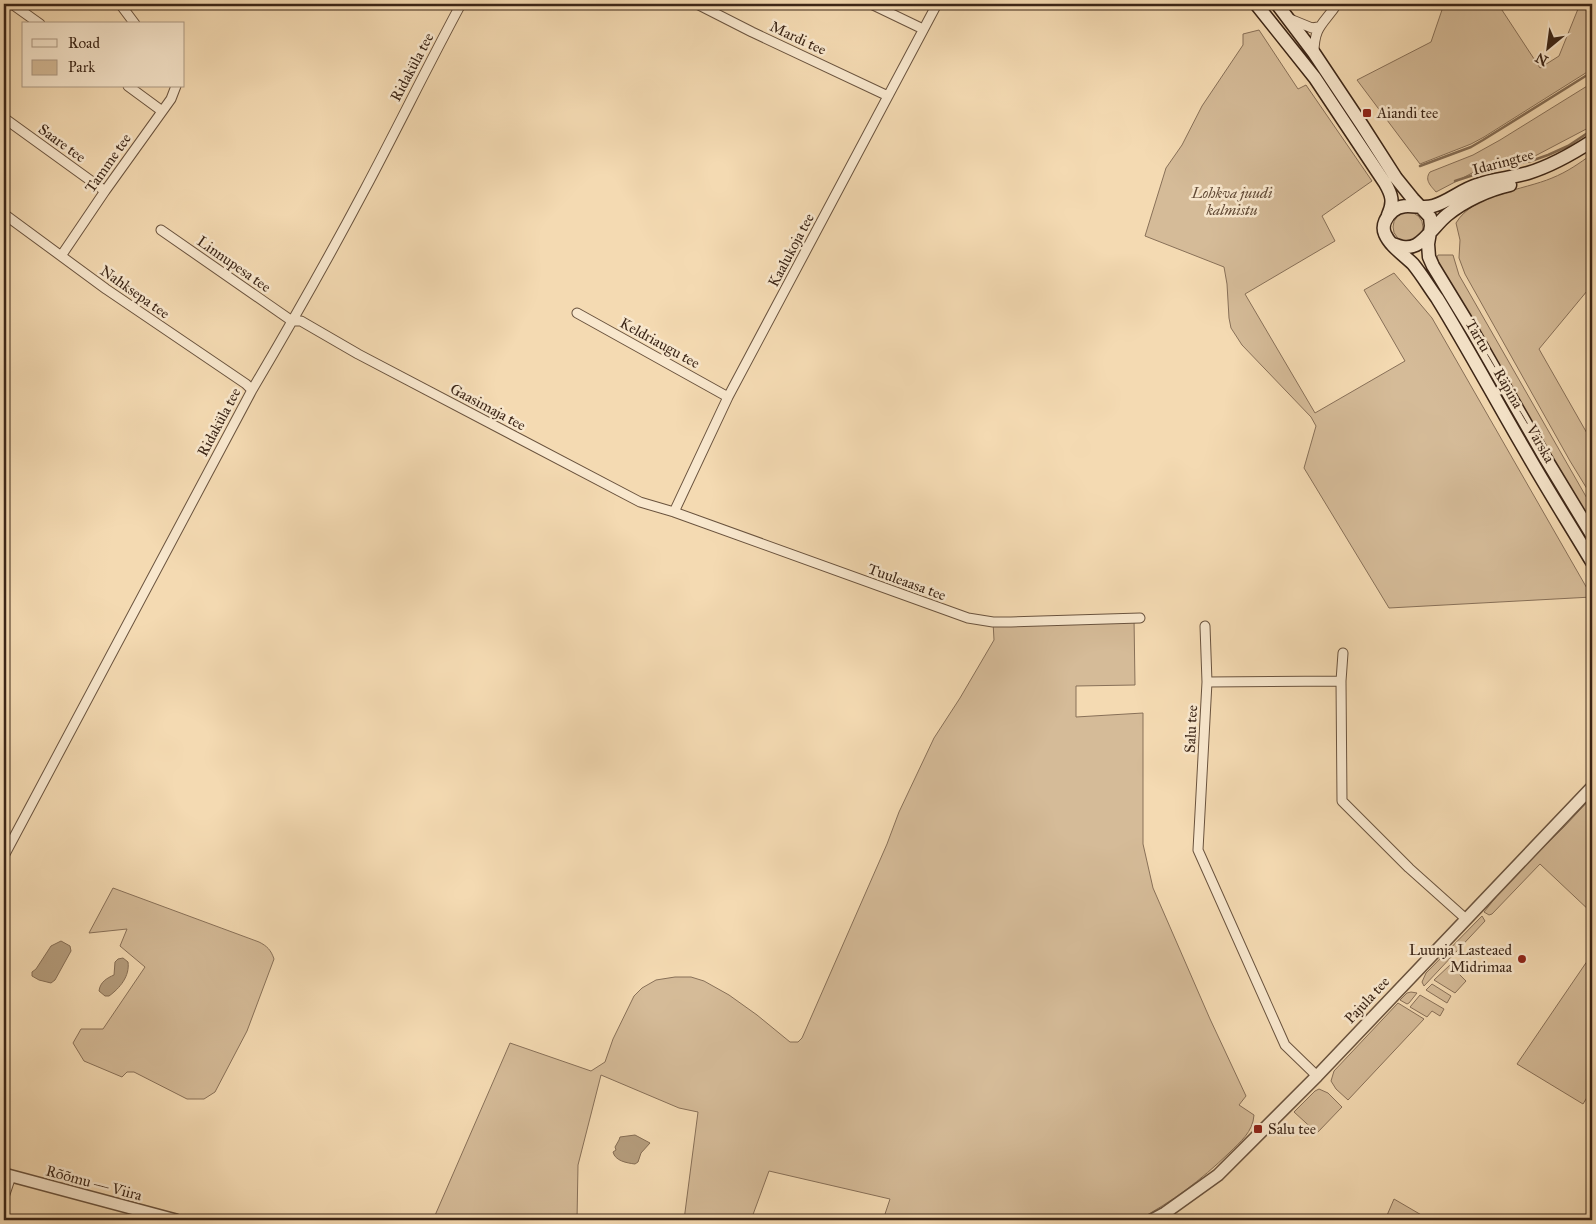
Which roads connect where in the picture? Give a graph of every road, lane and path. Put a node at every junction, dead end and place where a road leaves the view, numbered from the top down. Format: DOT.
graph roads {
  1 [pos="12,4"];
  2 [pos="120,4"];
  3 [pos="462,4"];
  4 [pos="697,4"];
  5 [pos="871,4"];
  6 [pos="936,4"];
  7 [pos="1256,4"];
  8 [pos="1277,4"];
  9 [pos="1337,4"];
  10 [pos="1288,18"];
  11 [pos="37,22"];
  12 [pos="134,22"];
  13 [pos="1318,27"];
  14 [pos="923,29"];
  15 [pos="1314,54"];
  16 [pos="131,88"];
  17 [pos="175,88"];
  18 [pos="888,96"];
  19 [pos="162,111"];
  20 [pos="4,118"];
  21 [pos="1592,141"];
  22 [pos="1592,149"];
  23 [pos="105,191"];
  24 [pos="1421,207"];
  25 [pos="4,214"];
  26 [pos="1387,218"];
  27 [pos="160,230"];
  28 [pos="1430,231"];
  29 [pos="1391,242"];
  30 [pos="61,256"];
  31 [pos="577,313"];
  32 [pos="292,321"];
  33 [pos="252,390"];
  34 [pos="728,397"];
  35 [pos="674,512"];
  36 [pos="1592,535"];
  37 [pos="1592,562"];
  38 [pos="1140,618"];
  39 [pos="1205,626"];
  40 [pos="1343,653"];
  41 [pos="1341,681"];
  42 [pos="1207,682"];
  43 [pos="1592,786"];
  44 [pos="4,856"];
  45 [pos="1466,919"];
  46 [pos="1317,1076"];
  47 [pos="7,1175"];
  48 [pos="4,1197"];
  49 [pos="176,1220"];
  50 [pos="1152,1220"];
  1 -- 11 [label="street"];
  2 -- 12 [label="street"];
  3 -- 32 [label="street, Ridaküla tee"];
  4 -- 18 [label="street, Mardi tee"];
  5 -- 14 [label="street"];
  6 -- 14 [label="street, Kaalukoja tee"];
  7 -- 26 [label="main road"];
  8 -- 10 [label="main road"];
  9 -- 13 [label="street"];
  10 -- 13 [label="street"];
  10 -- 15 [label="main road"];
  13 -- 15 [label="street"];
  14 -- 18 [label="street, Kaalukoja tee"];
  15 -- 24 [label="main road"];
  16 -- 19 [label="street"];
  17 -- 19 [label="street, Tamme tee"];
  18 -- 34 [label="street, Kaalukoja tee"];
  19 -- 23 [label="street, Tamme tee"];
  20 -- 23 [label="street, Saare tee"];
  21 -- 24 [label="main road, Idaringtee"];
  22 -- 28 [label="main road, Idaringtee"];
  23 -- 30 [label="street, Tamme tee"];
  24 -- 26 [label="main road"];
  24 -- 28 [label="main road"];
  25 -- 30 [label="street, Nahksepa tee"];
  26 -- 29 [label="main road"];
  27 -- 32 [label="street, Linnupesa tee"];
  28 -- 29 [label="main road"];
  28 -- 36 [label="main road, Tartu — Räpina — Värska"];
  29 -- 37 [label="main road, Tartu — Räpina — Värska"];
  30 -- 33 [label="street, Nahksepa tee"];
  31 -- 34 [label="street, Keldriaugu tee"];
  32 -- 33 [label="street, Ridaküla tee"];
  32 -- 35 [label="street, Gaasimaja tee"];
  33 -- 44 [label="street, Ridaküla tee"];
  34 -- 35 [label="street, Kaalukoja tee"];
  35 -- 38 [label="street, Tuuleaasa tee"];
  39 -- 42 [label="street, Salu tee"];
  40 -- 41 [label="street"];
  41 -- 42 [label="street"];
  41 -- 45 [label="street"];
  42 -- 46 [label="street, Salu tee"];
  43 -- 45 [label="street, Pajula tee"];
  45 -- 46 [label="street, Pajula tee"];
  46 -- 50 [label="street, Pajula tee"];
  47 -- 48 [label="street"];
  47 -- 49 [label="street, Rõõmu — Viira"];
}
